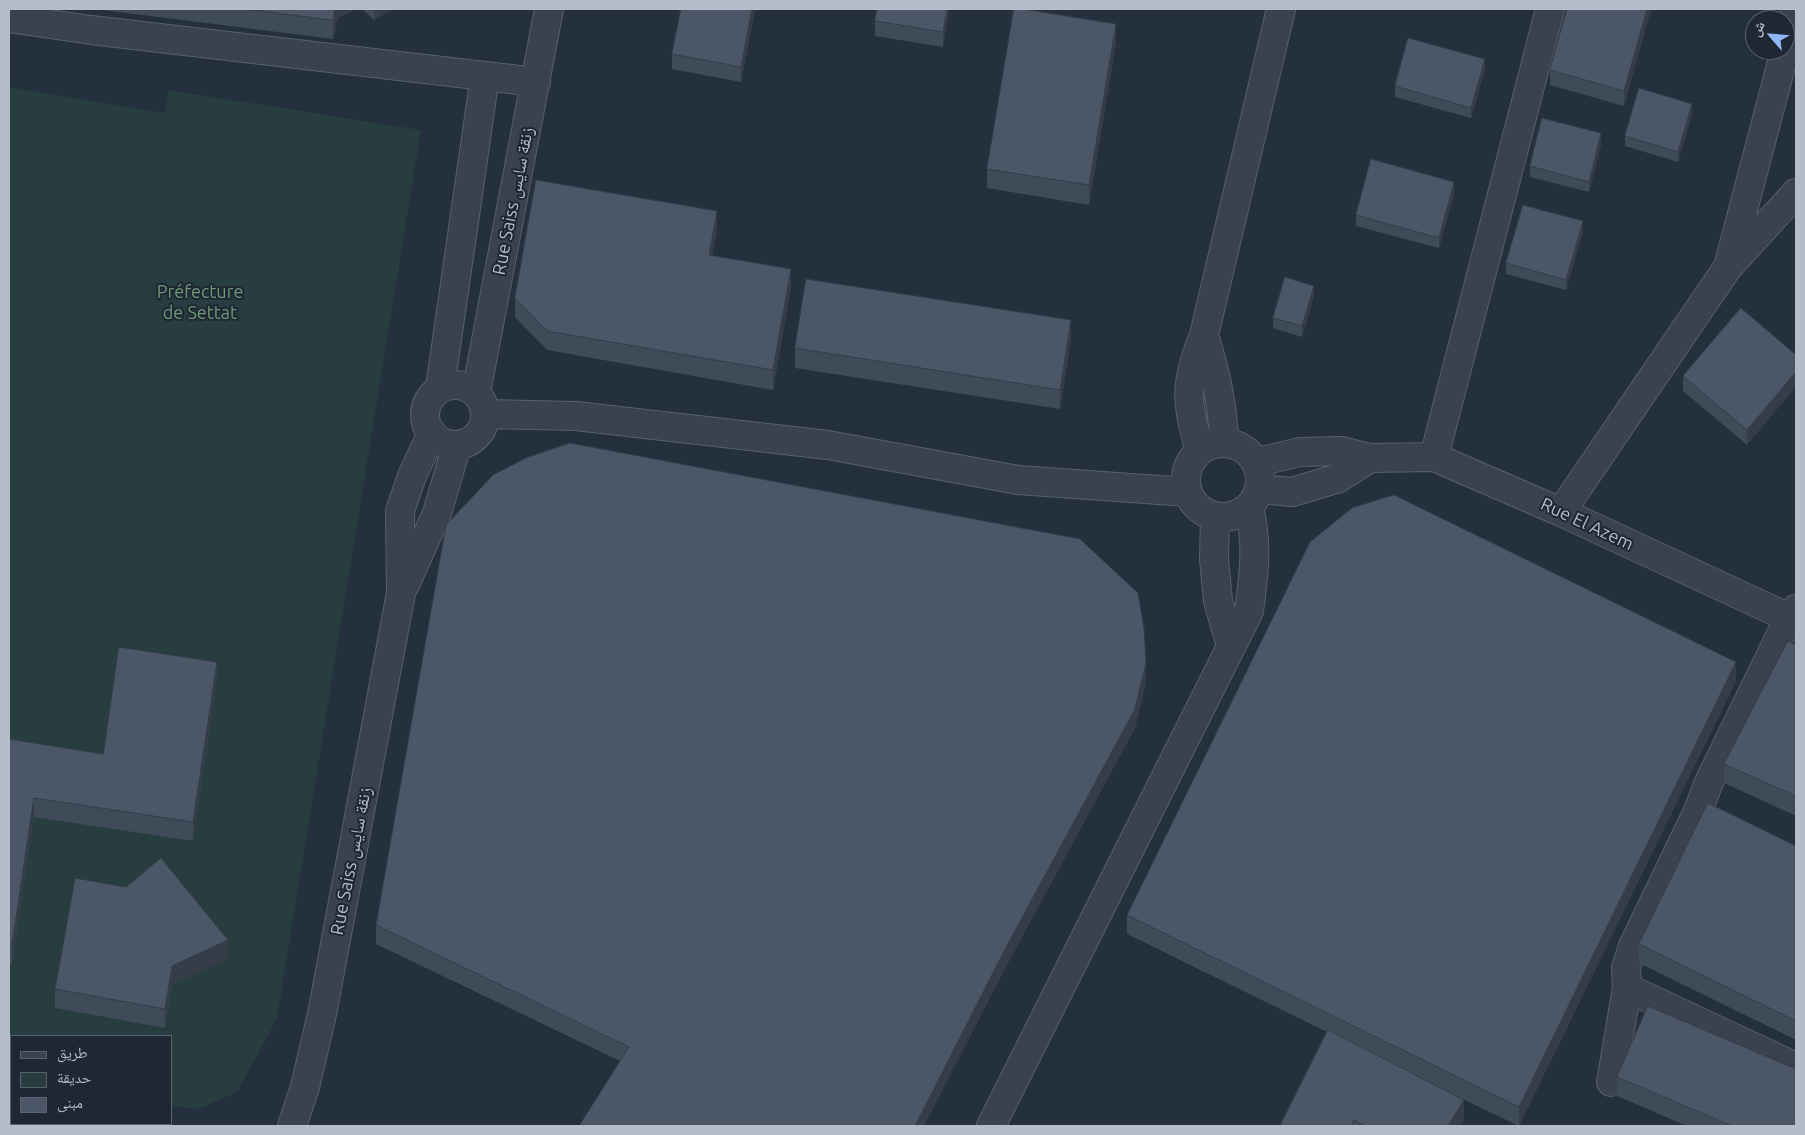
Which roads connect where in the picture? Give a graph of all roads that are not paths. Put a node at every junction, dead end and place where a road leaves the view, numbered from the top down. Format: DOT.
graph roads {
  1 [pos="549,9"];
  2 [pos="1281,9"];
  3 [pos="1550,9"];
  4 [pos="1796,9"];
  5 [pos="9,18"];
  6 [pos="485,76"];
  7 [pos="536,82"];
  8 [pos="1796,193"];
  9 [pos="1728,267"];
  10 [pos="440,388"];
  11 [pos="481,403"];
  12 [pos="432,433"];
  13 [pos="457,445"];
  14 [pos="1212,446"];
  15 [pos="1434,457"];
  16 [pos="1370,458"];
  17 [pos="1257,462"];
  18 [pos="1187,492"];
  19 [pos="1254,498"];
  20 [pos="1561,512"];
  21 [pos="1215,517"];
  22 [pos="401,593"];
  23 [pos="1794,616"];
  24 [pos="1231,646"];
  25 [pos="1698,811"];
  26 [pos="1725,823"];
  27 [pos="1627,988"];
  28 [pos="1796,1067"];
  29 [pos="1611,1082"];
  30 [pos="292,1126"];
  31 [pos="991,1126"];
  1 -- 7 [label="street, Rue Saiss زنقة سايس"];
  2 -- 14 [label="street"];
  3 -- 15 [label="street"];
  4 -- 9 [label="street"];
  5 -- 6 [label="street"];
  6 -- 7 [label="street"];
  6 -- 10 [label="street"];
  7 -- 11 [label="street, Rue Saiss زنقة سايس"];
  8 -- 9 [label="street"];
  9 -- 20 [label="street"];
  10 -- 11 [label="street"];
  10 -- 12 [label="street"];
  11 -- 13 [label="street"];
  11 -- 18 [label="street"];
  12 -- 13 [label="street"];
  12 -- 22 [label="street, Rue Saiss زنقة سايس"];
  13 -- 22 [label="street, Rue Saiss زنقة سايس"];
  14 -- 17 [label="street"];
  14 -- 18 [label="street"];
  15 -- 16 [label="street, Rue El Azem"];
  15 -- 20 [label="street, Rue El Azem"];
  16 -- 17 [label="street, Rue El Azem"];
  16 -- 19 [label="street"];
  17 -- 19 [label="street"];
  18 -- 21 [label="street"];
  19 -- 21 [label="street"];
  19 -- 24 [label="street"];
  20 -- 23 [label="street, Rue El Azem"];
  21 -- 24 [label="street"];
  22 -- 30 [label="street, Rue Saiss زنقة سايس"];
  23 -- 25 [label="street"];
  24 -- 31 [label="street"];
  25 -- 26 [label="street"];
  25 -- 27 [label="street"];
  27 -- 28 [label="street"];
  27 -- 29 [label="street"];
}
